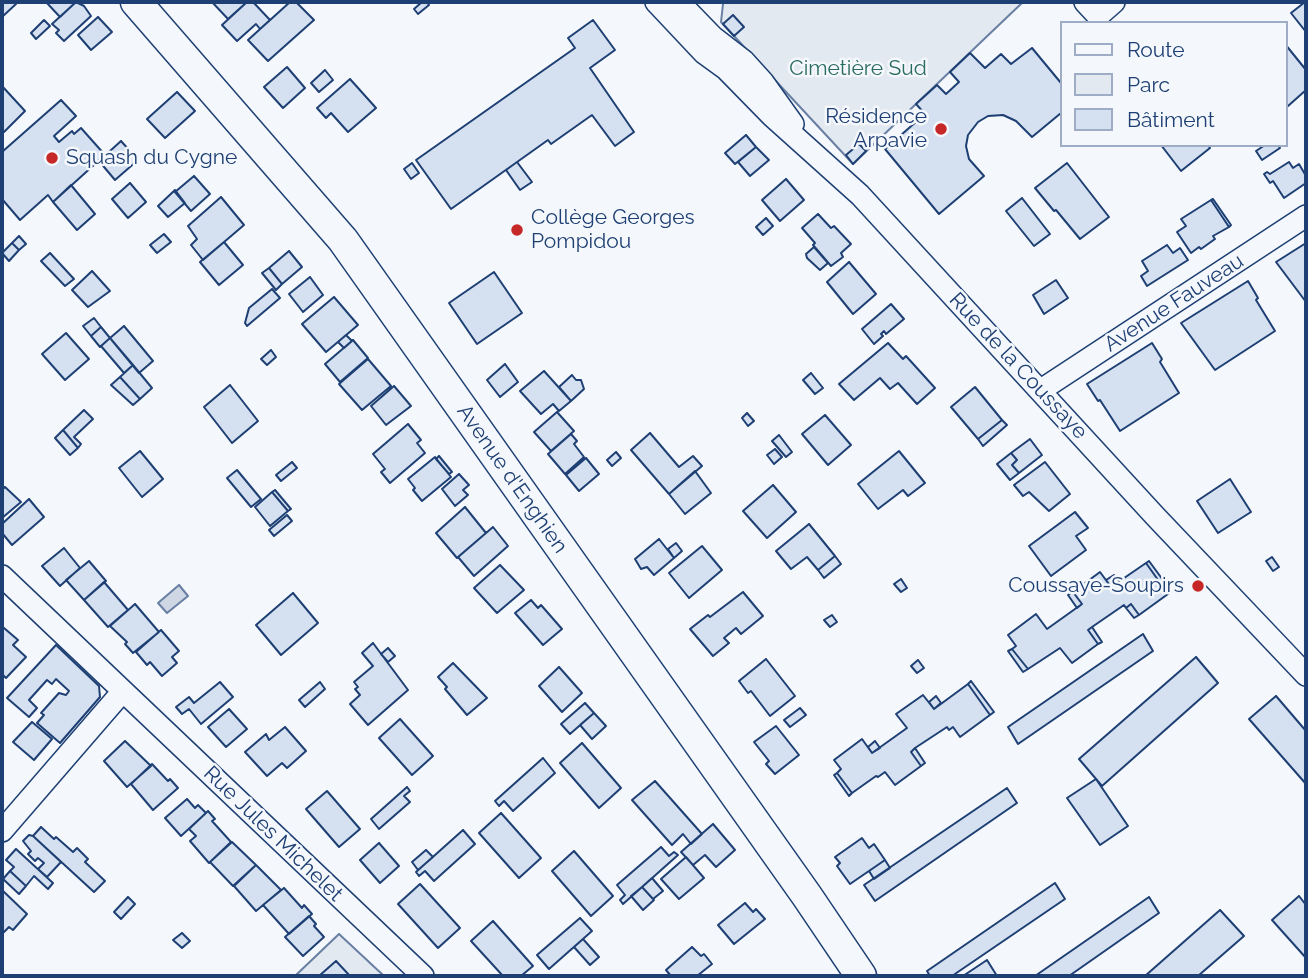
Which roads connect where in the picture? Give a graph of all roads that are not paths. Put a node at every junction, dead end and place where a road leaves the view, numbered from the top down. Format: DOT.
graph roads {
  1 [pos="136,2"];
  2 [pos="656,2"];
  3 [pos="679,2"];
  4 [pos="1085,2"];
  5 [pos="1115,2"];
  6 [pos="813,155"];
  7 [pos="1306,216"];
  8 [pos="1041,390"];
  9 [pos="2,576"];
  10 [pos="1306,675"];
  11 [pos="123,691"];
  12 [pos="2,831"];
  13 [pos="423,976"];
  14 [pos="861,976"];
  1 -- 14 [label="main road, Avenue d'Enghien"];
  2 -- 6 [label="street, Rue de la Coussaye"];
  3 -- 6 [label="street, Rue de la Coussaye"];
  4 -- 5 [label="street"];
  6 -- 8 [label="street, Rue de la Coussaye"];
  7 -- 8 [label="street, Avenue Fauveau"];
  8 -- 10 [label="street, Rue de la Coussaye"];
  9 -- 11 [label="street, Rue Jules Michelet"];
  11 -- 12 [label="street"];
  11 -- 13 [label="street, Rue Jules Michelet"];
}
